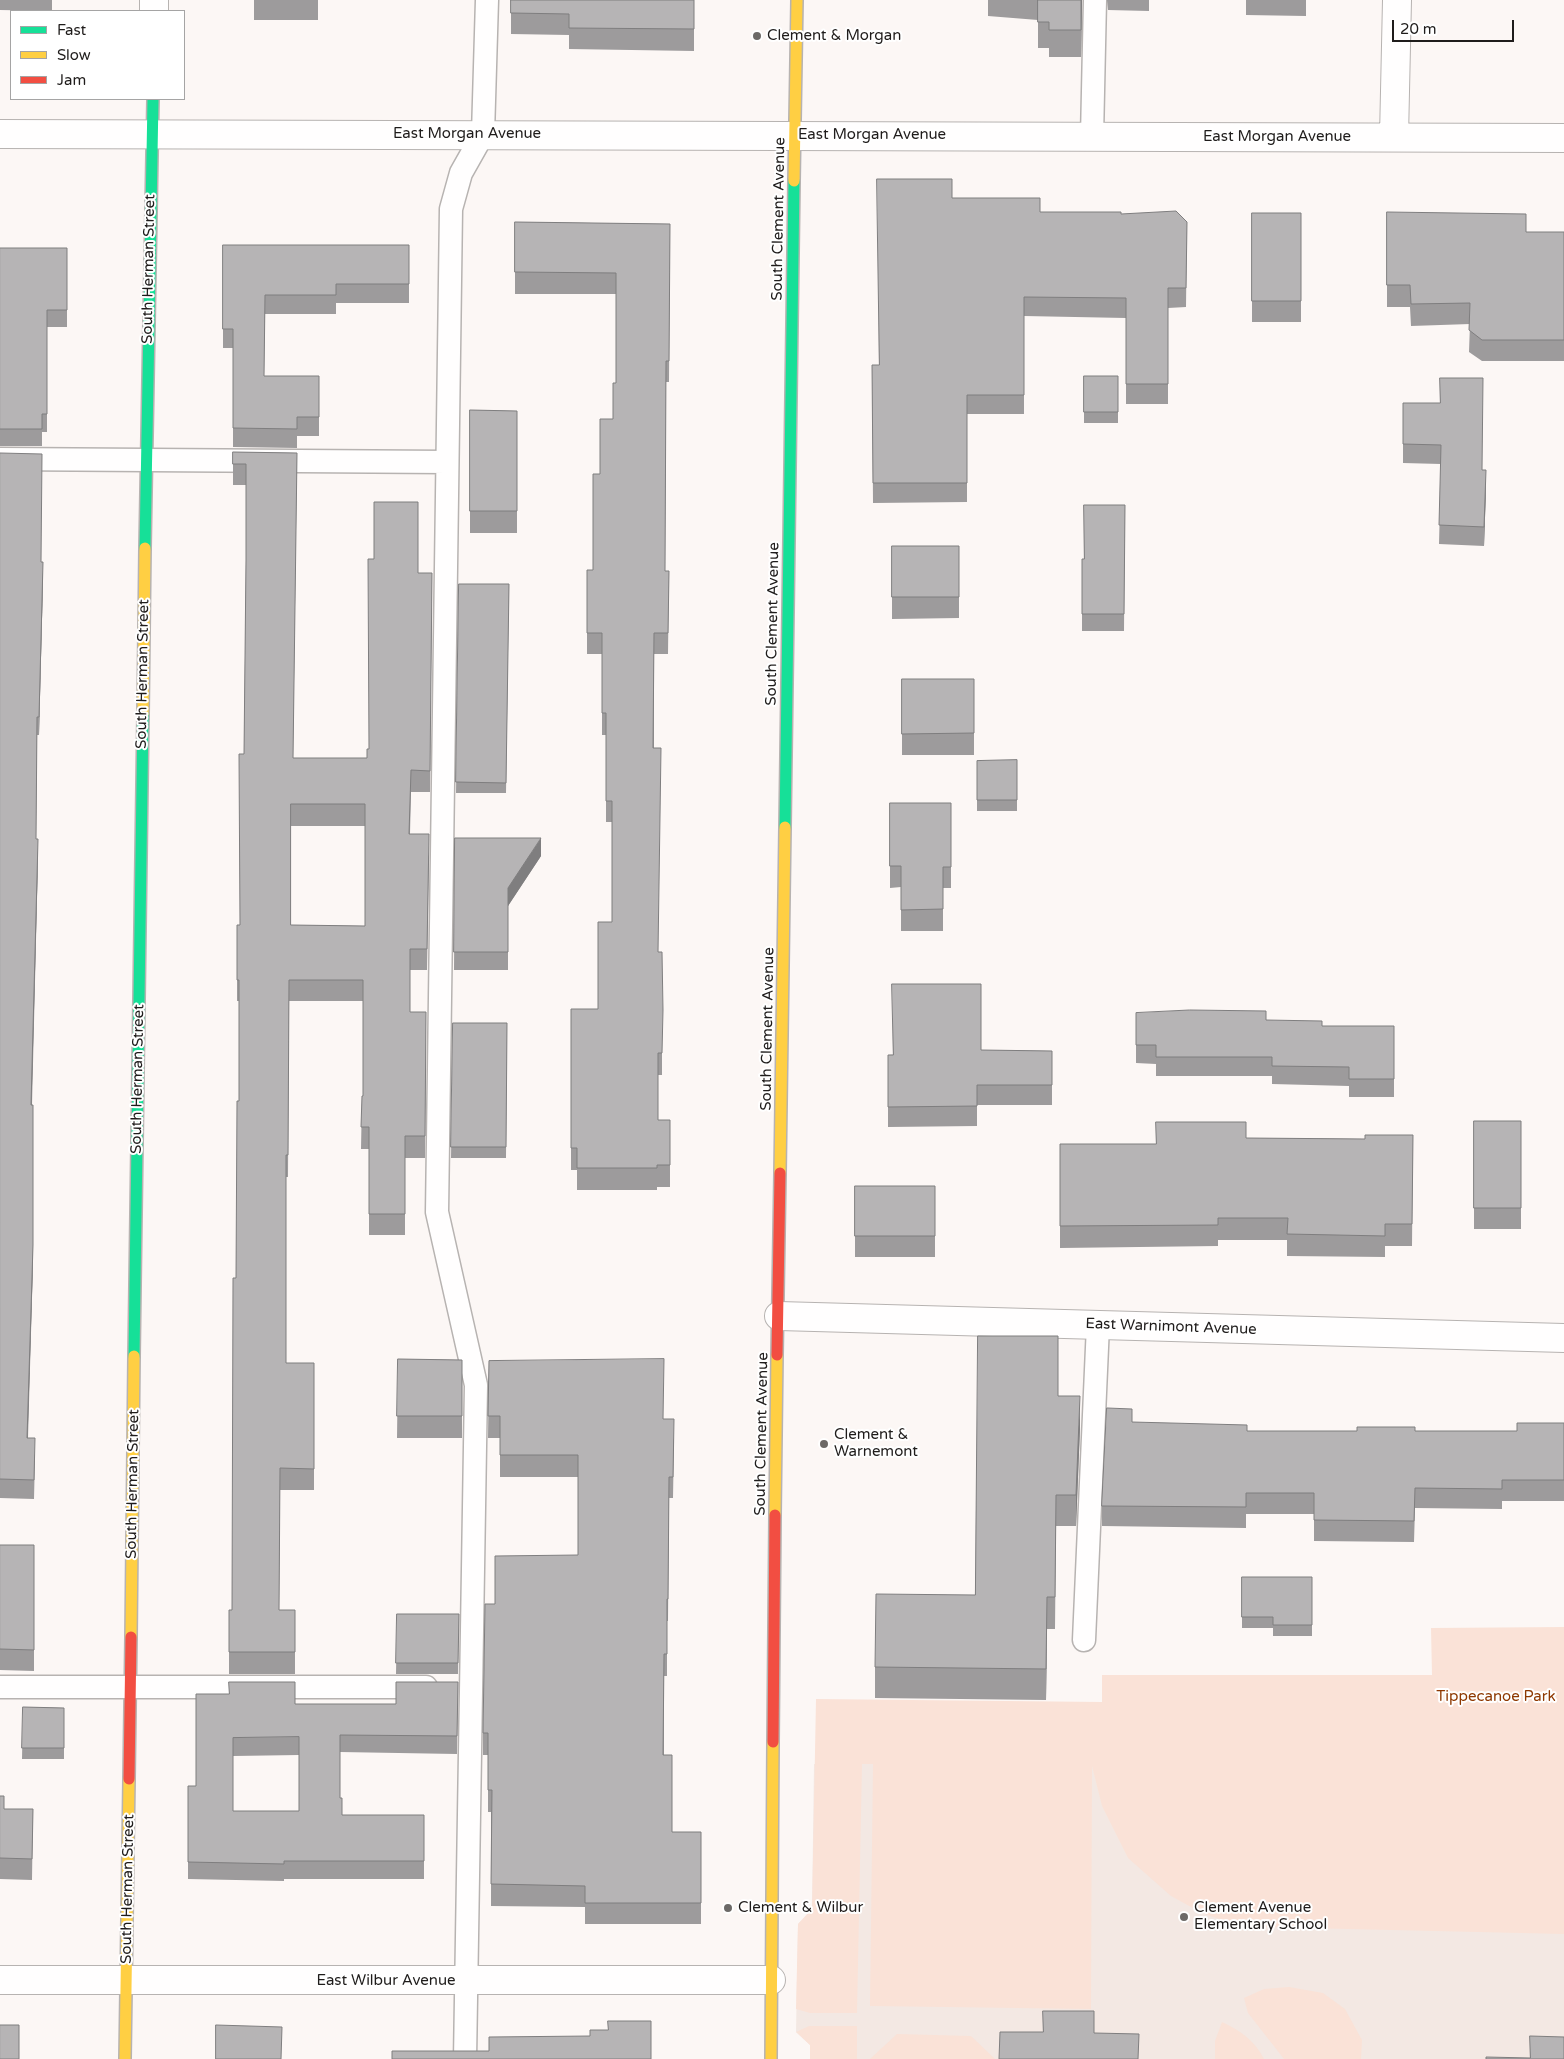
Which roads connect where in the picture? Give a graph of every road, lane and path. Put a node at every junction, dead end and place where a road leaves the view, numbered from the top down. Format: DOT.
graph roads {
  1 [pos="487,0"];
  2 [pos="797,0"];
  3 [pos="1095,0"];
  4 [pos="1397,0"];
  5 [pos="153,100"];
  6 [pos="0,134"];
  7 [pos="153,134"];
  8 [pos="483,134"];
  9 [pos="795,135"];
  10 [pos="1092,136"];
  11 [pos="1394,137"];
  12 [pos="1564,138"];
  13 [pos="0,460"];
  14 [pos="146,461"];
  15 [pos="446,462"];
  16 [pos="779,1316"];
  17 [pos="1098,1325"];
  18 [pos="1564,1338"];
  19 [pos="1084,1640"];
  20 [pos="0,1687"];
  21 [pos="455,1687"];
  22 [pos="131,1688"];
  23 [pos="0,1980"];
  24 [pos="126,1980"];
  25 [pos="772,1980"];
  26 [pos="466,1981"];
  27 [pos="125,2059"];
  28 [pos="465,2059"];
  29 [pos="771,2059"];
  1 -- 8 [label="lane"];
  2 -- 9 [label="street, South Clement Avenue"];
  3 -- 10 [label="lane"];
  4 -- 11 [label="street"];
  5 -- 7 [label="street, South Herman Street"];
  6 -- 7 [label="street, East Morgan Avenue"];
  7 -- 8 [label="street, East Morgan Avenue"];
  7 -- 14 [label="street, South Herman Street"];
  8 -- 9 [label="street, East Morgan Avenue"];
  8 -- 15 [label="lane"];
  9 -- 10 [label="street, East Morgan Avenue"];
  9 -- 16 [label="street, South Clement Avenue"];
  10 -- 11 [label="street, East Morgan Avenue"];
  11 -- 12 [label="street, East Morgan Avenue"];
  13 -- 14 [label="lane"];
  14 -- 15 [label="lane"];
  14 -- 22 [label="street, South Herman Street"];
  15 -- 21 [label="lane"];
  16 -- 17 [label="street, East Warnimont Avenue"];
  16 -- 25 [label="street, South Clement Avenue"];
  17 -- 18 [label="street, East Warnimont Avenue"];
  17 -- 19 [label="lane"];
  20 -- 22 [label="lane"];
  21 -- 22 [label="lane"];
  21 -- 26 [label="lane"];
  22 -- 24 [label="street, South Herman Street"];
  23 -- 24 [label="street, East Wilbur Avenue"];
  24 -- 26 [label="street, East Wilbur Avenue"];
  24 -- 27 [label="street, South Herman Street"];
  25 -- 26 [label="street, East Wilbur Avenue"];
  25 -- 29 [label="street, South Clement Avenue"];
  26 -- 28 [label="lane"];
}
